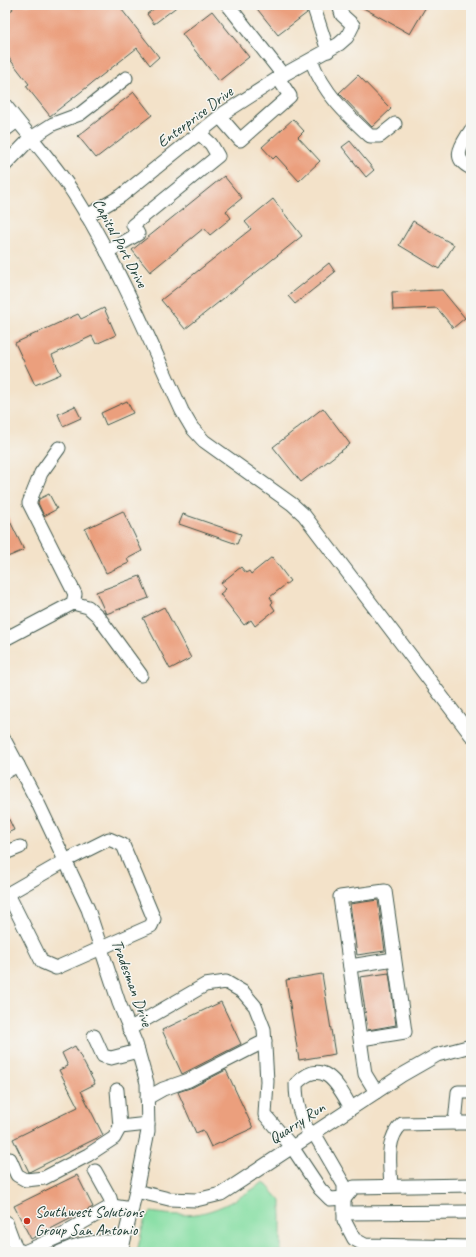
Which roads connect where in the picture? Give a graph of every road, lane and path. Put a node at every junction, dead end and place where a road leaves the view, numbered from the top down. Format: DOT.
graph roads {
  1 [pos="228,5"];
  2 [pos="314,5"];
  3 [pos="339,5"];
  4 [pos="328,51"];
  5 [pos="311,60"];
  6 [pos="281,76"];
  7 [pos="126,78"];
  8 [pos="5,106"];
  9 [pos="220,117"];
  10 [pos="17,121"];
  11 [pos="396,124"];
  12 [pos="5,130"];
  13 [pos="471,130"];
  14 [pos="199,133"];
  15 [pos="31,138"];
  16 [pos="7,158"];
  17 [pos="471,168"];
  18 [pos="87,216"];
  19 [pos="108,252"];
  20 [pos="59,448"];
  21 [pos="73,603"];
  22 [pos="5,639"];
  23 [pos="141,675"];
  24 [pos="471,735"];
  25 [pos="5,741"];
  26 [pos="18,765"];
  27 [pos="5,772"];
  28 [pos="20,847"];
  29 [pos="5,853"];
  30 [pos="65,861"];
  31 [pos="101,948"];
  32 [pos="394,959"];
  33 [pos="350,966"];
  34 [pos="129,1029"];
  35 [pos="94,1036"];
  36 [pos="361,1039"];
  37 [pos="265,1041"];
  38 [pos="471,1046"];
  39 [pos="138,1051"];
  40 [pos="117,1090"];
  41 [pos="376,1092"];
  42 [pos="471,1092"];
  43 [pos="147,1098"];
  44 [pos="351,1108"];
  45 [pos="455,1123"];
  46 [pos="471,1123"];
  47 [pos="148,1124"];
  48 [pos="120,1127"];
  49 [pos="312,1134"];
  50 [pos="292,1147"];
  51 [pos="10,1159"];
  52 [pos="95,1171"];
  53 [pos="471,1185"];
  54 [pos="391,1186"];
  55 [pos="136,1191"];
  56 [pos="344,1198"];
  57 [pos="112,1206"];
  58 [pos="132,1209"];
  59 [pos="471,1212"];
  60 [pos="344,1213"];
  61 [pos="6,1222"];
  62 [pos="122,1247"];
  63 [pos="471,1247"];
  64 [pos="87,1248"];
  65 [pos="60,1252"];
  1 -- 6 [label="street"];
  2 -- 4 [label="street"];
  3 -- 4 [label="street, Enterprise Drive"];
  4 -- 5 [label="street, Enterprise Drive"];
  5 -- 6 [label="street, Enterprise Drive"];
  5 -- 11 [label="street"];
  6 -- 9 [label="street, Enterprise Drive"];
  6 -- 9 [label="street"];
  7 -- 15 [label="street"];
  8 -- 10 [label="street, Capital Port Drive"];
  9 -- 14 [label="street, Enterprise Drive"];
  10 -- 12 [label="street"];
  10 -- 15 [label="street, Capital Port Drive"];
  13 -- 17 [label="street"];
  14 -- 18 [label="street, Enterprise Drive"];
  14 -- 19 [label="street"];
  15 -- 16 [label="street"];
  15 -- 18 [label="street, Capital Port Drive"];
  18 -- 19 [label="street, Capital Port Drive"];
  19 -- 24 [label="street, Capital Port Drive"];
  20 -- 21 [label="street"];
  21 -- 22 [label="street"];
  21 -- 23 [label="street"];
  25 -- 26 [label="street, Tradesman Drive"];
  26 -- 27 [label="street"];
  26 -- 30 [label="street, Tradesman Drive"];
  28 -- 29 [label="street"];
  30 -- 31 [label="street, Tradesman Drive"];
  30 -- 31 [label="street"];
  30 -- 31 [label="street"];
  31 -- 34 [label="street, Tradesman Drive"];
  32 -- 33 [label="street"];
  32 -- 33 [label="street"];
  32 -- 36 [label="street"];
  33 -- 36 [label="street"];
  34 -- 37 [label="street"];
  34 -- 39 [label="street, Tradesman Drive"];
  35 -- 39 [label="street"];
  36 -- 41 [label="street"];
  37 -- 43 [label="street"];
  37 -- 50 [label="street"];
  38 -- 41 [label="street, Quarry Run"];
  39 -- 43 [label="street, Tradesman Drive"];
  40 -- 48 [label="street"];
  41 -- 44 [label="street, Quarry Run"];
  42 -- 45 [label="street"];
  43 -- 47 [label="street, Tradesman Drive"];
  44 -- 49 [label="street, Quarry Run"];
  44 -- 49 [label="street"];
  45 -- 46 [label="street"];
  45 -- 54 [label="street"];
  47 -- 48 [label="street"];
  47 -- 55 [label="street, Tradesman Drive"];
  48 -- 51 [label="street"];
  49 -- 50 [label="street, Quarry Run"];
  49 -- 56 [label="street"];
  50 -- 55 [label="street, Quarry Run"];
  50 -- 56 [label="street"];
  52 -- 57 [label="street"];
  53 -- 54 [label="street"];
  54 -- 56 [label="street"];
  55 -- 58 [label="street, Tradesman Drive"];
  56 -- 60 [label="street"];
  57 -- 58 [label="street"];
  57 -- 61 [label="street"];
  58 -- 62 [label="street, Tradesman Drive"];
  59 -- 60 [label="street"];
  60 -- 63 [label="street"];
  62 -- 64 [label="street"];
  64 -- 65 [label="street"];
}
